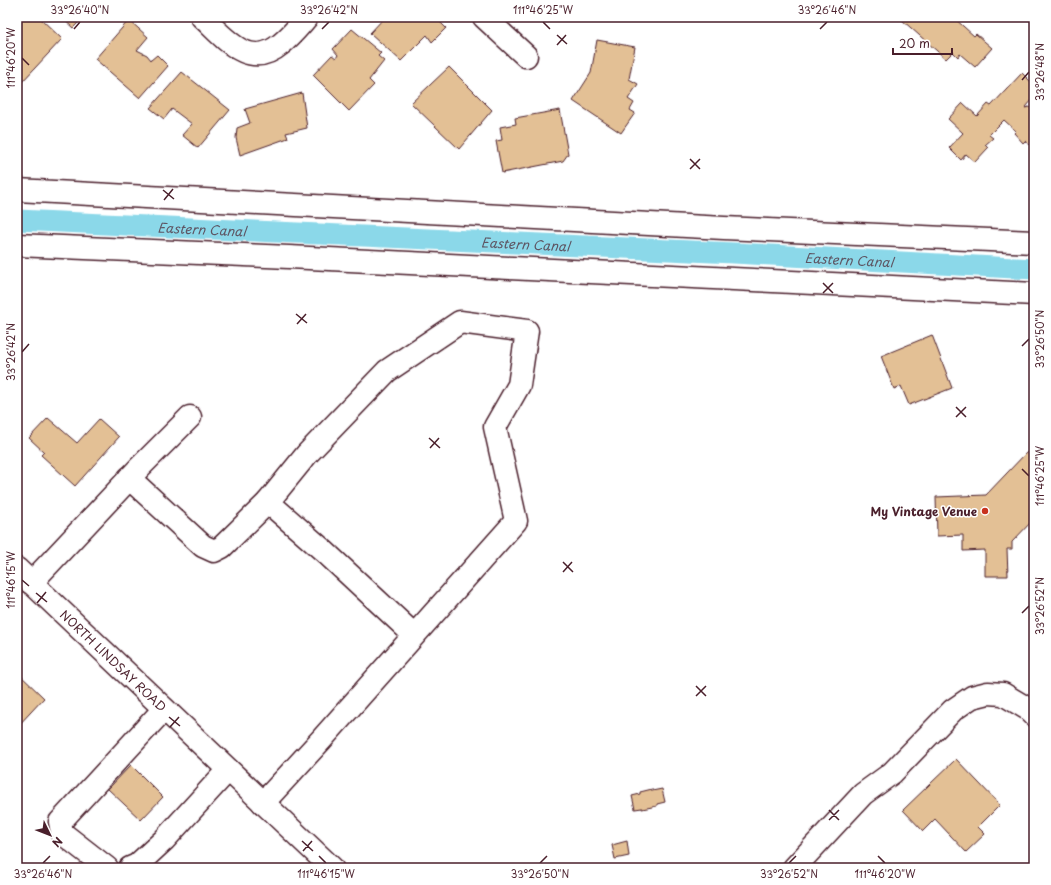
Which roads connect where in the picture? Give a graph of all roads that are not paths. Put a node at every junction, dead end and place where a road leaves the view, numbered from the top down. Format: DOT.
graph roads {
  1 [pos="202,17"];
  2 [pos="307,17"];
  3 [pos="484,17"];
  4 [pos="526,56"];
  5 [pos="17,190"];
  6 [pos="1034,242"];
  7 [pos="17,245"];
  8 [pos="1034,294"];
  9 [pos="190,417"];
  10 [pos="129,478"];
  11 [pos="268,502"];
  12 [pos="24,576"];
  13 [pos="414,635"];
  14 [pos="164,709"];
  15 [pos="1034,715"];
  16 [pos="228,770"];
  17 [pos="263,803"];
  18 [pos="107,868"];
  19 [pos="130,868"];
  20 [pos="332,868"];
  21 [pos="794,868"];
  1 -- 2 [label="main road"];
  3 -- 4 [label="main road"];
  5 -- 6 [label="main road"];
  7 -- 8 [label="main road"];
  9 -- 10 [label="main road"];
  10 -- 11 [label="main road"];
  10 -- 12 [label="main road"];
  11 -- 13 [label="main road"];
  11 -- 13 [label="main road"];
  12 -- 14 [label="main road, NORTH LINDSAY ROAD"];
  13 -- 17 [label="main road"];
  14 -- 16 [label="main road, NORTH LINDSAY ROAD"];
  14 -- 18 [label="main road"];
  15 -- 21 [label="main road"];
  16 -- 17 [label="main road, NORTH LINDSAY ROAD"];
  16 -- 19 [label="main road"];
  17 -- 20 [label="main road, NORTH LINDSAY ROAD"];
}
